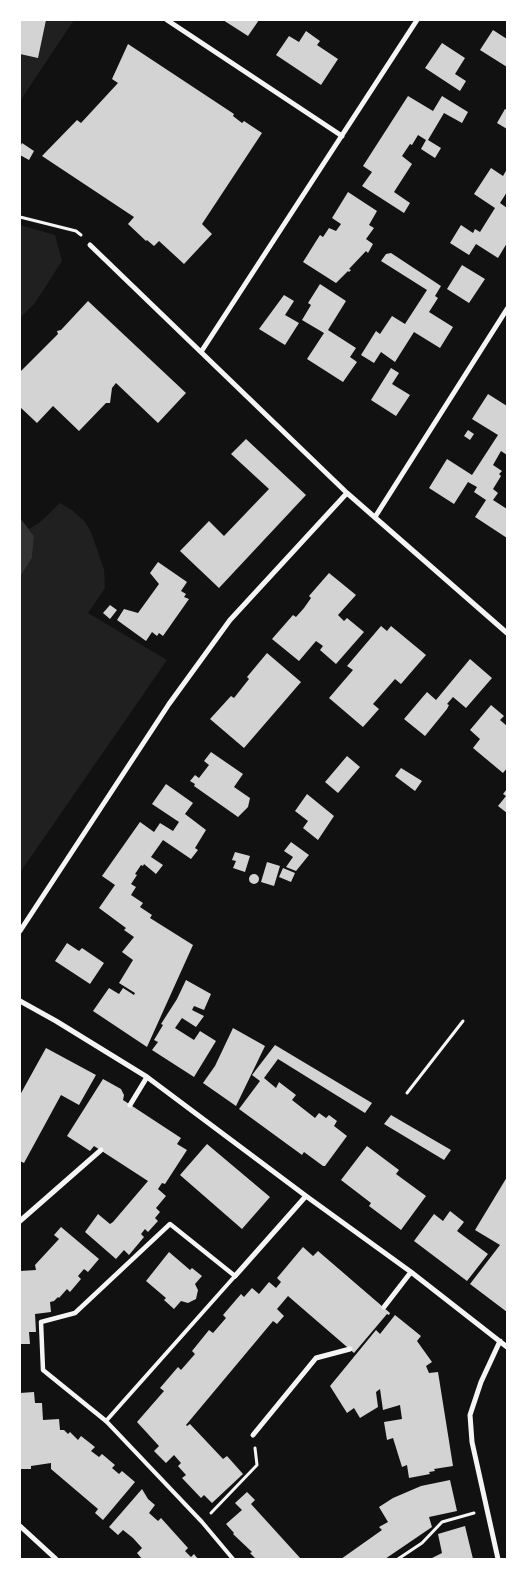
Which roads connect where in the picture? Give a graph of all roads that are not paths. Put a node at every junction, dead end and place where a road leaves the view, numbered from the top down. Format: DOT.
graph roads {
  1 [pos="167,20"];
  2 [pos="418,20"];
  3 [pos="342,136"];
  4 [pos="90,245"];
  5 [pos="507,309"];
  6 [pos="202,352"];
  7 [pos="347,493"];
  8 [pos="375,517"];
  9 [pos="507,633"];
  10 [pos="20,930"];
  11 [pos="20,1001"];
  12 [pos="147,1077"];
  13 [pos="130,1104"];
  14 [pos="101,1150"];
  15 [pos="306,1196"];
  16 [pos="20,1221"];
  17 [pos="411,1272"];
  18 [pos="235,1276"];
  19 [pos="384,1307"];
  20 [pos="500,1341"];
  21 [pos="507,1347"];
  22 [pos="350,1349"];
  23 [pos="106,1421"];
  24 [pos="253,1435"];
  25 [pos="20,1526"];
  26 [pos="56,1559"];
  27 [pos="233,1559"];
  28 [pos="498,1559"];
  1 -- 3 [label="street"];
  2 -- 3 [label="street"];
  3 -- 6 [label="street"];
  4 -- 6 [label="street"];
  5 -- 8 [label="street"];
  6 -- 7 [label="street"];
  7 -- 8 [label="street"];
  7 -- 10 [label="street"];
  8 -- 9 [label="street"];
  11 -- 12 [label="street"];
  12 -- 13 [label="street"];
  12 -- 15 [label="street"];
  14 -- 16 [label="street"];
  15 -- 17 [label="street"];
  15 -- 18 [label="street"];
  17 -- 19 [label="street"];
  17 -- 20 [label="street"];
  18 -- 23 [label="lane"];
  18 -- 23 [label="street"];
  20 -- 21 [label="street"];
  20 -- 28 [label="street"];
  22 -- 24 [label="street"];
  23 -- 27 [label="lane"];
  25 -- 26 [label="street"];
}
